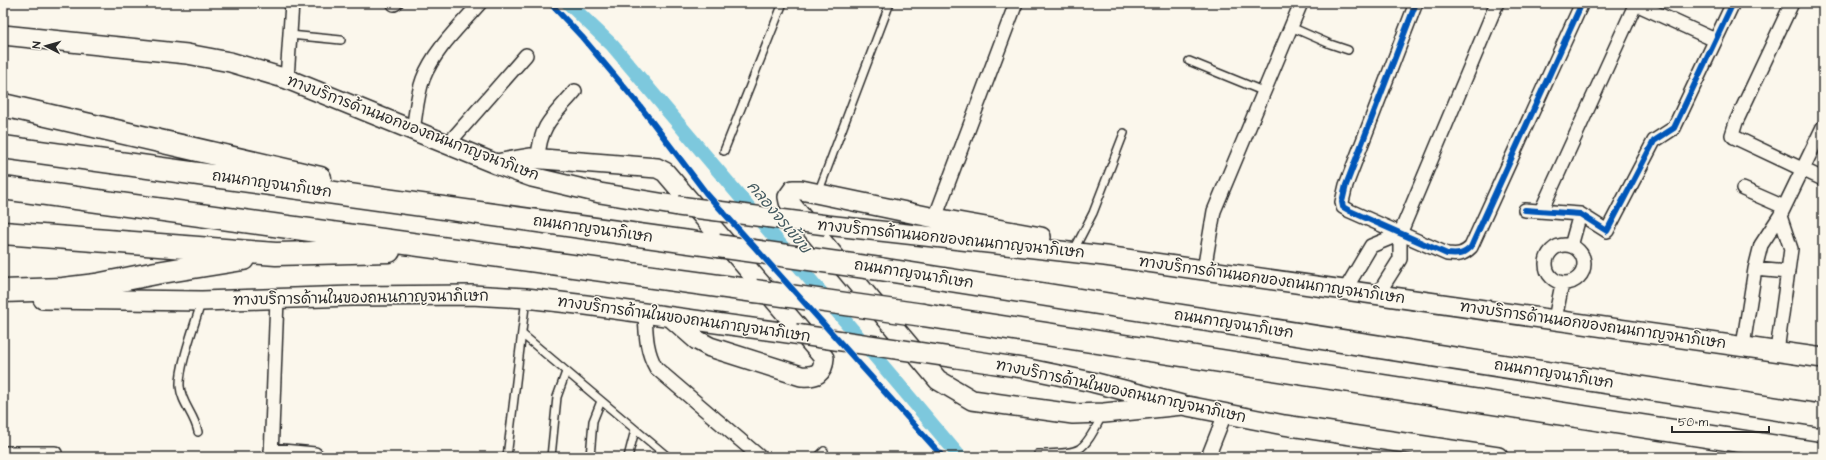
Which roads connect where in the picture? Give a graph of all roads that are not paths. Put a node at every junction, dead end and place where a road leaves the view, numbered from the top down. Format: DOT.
graph roads {
  1 [pos="292,3"];
  2 [pos="480,3"];
  3 [pos="783,3"];
  4 [pos="890,3"];
  5 [pos="1016,3"];
  6 [pos="1301,3"];
  7 [pos="1416,3"];
  8 [pos="1497,3"];
  9 [pos="1582,3"];
  10 [pos="1733,3"];
  11 [pos="1792,3"];
  12 [pos="1636,4"];
  13 [pos="1291,27"];
  14 [pos="3,35"];
  15 [pos="290,35"];
  16 [pos="341,40"];
  17 [pos="1715,40"];
  18 [pos="1348,50"];
  19 [pos="526,55"];
  20 [pos="1189,61"];
  21 [pos="287,79"];
  22 [pos="575,91"];
  23 [pos="1265,92"];
  24 [pos="3,105"];
  25 [pos="1823,128"];
  26 [pos="414,130"];
  27 [pos="1124,133"];
  28 [pos="448,144"];
  29 [pos="3,147"];
  30 [pos="724,151"];
  31 [pos="538,158"];
  32 [pos="496,164"];
  33 [pos="1803,169"];
  34 [pos="1823,179"];
  35 [pos="3,188"];
  36 [pos="1743,189"];
  37 [pos="818,193"];
  38 [pos="413,204"];
  39 [pos="1526,210"];
  40 [pos="1541,211"];
  41 [pos="1782,212"];
  42 [pos="1580,214"];
  43 [pos="935,218"];
  44 [pos="3,233"];
  45 [pos="1400,234"];
  46 [pos="1077,244"];
  47 [pos="1571,246"];
  48 [pos="458,249"];
  49 [pos="276,254"];
  50 [pos="1104,256"];
  51 [pos="1755,269"];
  52 [pos="1204,270"];
  53 [pos="1788,272"];
  54 [pos="1562,284"];
  55 [pos="1345,290"];
  56 [pos="3,291"];
  57 [pos="1378,294"];
  58 [pos="3,297"];
  59 [pos="526,298"];
  60 [pos="277,299"];
  61 [pos="202,301"];
  62 [pos="645,314"];
  63 [pos="672,318"];
  64 [pos="1555,319"];
  65 [pos="522,334"];
  66 [pos="1743,346"];
  67 [pos="1777,351"];
  68 [pos="1823,358"];
  69 [pos="566,372"];
  70 [pos="601,401"];
  71 [pos="1182,405"];
  72 [pos="1104,413"];
  73 [pos="1225,414"];
  74 [pos="1823,416"];
  75 [pos="635,430"];
  76 [pos="198,432"];
  77 [pos="824,451"];
  78 [pos="3,453"];
  79 [pos="55,453"];
  80 [pos="271,454"];
  81 [pos="1038,454"];
  82 [pos="1823,454"];
  83 [pos="318,457"];
  84 [pos="507,457"];
  85 [pos="551,457"];
  86 [pos="590,457"];
  87 [pos="628,457"];
  88 [pos="668,457"];
  89 [pos="760,457"];
  90 [pos="818,457"];
  91 [pos="1208,457"];
  92 [pos="1498,457"];
  1 -- 15 [label="street"];
  2 -- 26 [label="street"];
  3 -- 30 [label="lane"];
  4 -- 37 [label="lane"];
  5 -- 43 [label="street"];
  6 -- 13 [label="street"];
  7 -- 45 [label="street"];
  8 -- 45 [label="street"];
  9 -- 45 [label="street"];
  10 -- 17 [label="street"];
  11 -- 33 [label="street"];
  12 -- 17 [label="street"];
  12 -- 40 [label="street"];
  13 -- 18 [label="lane"];
  13 -- 23 [label="street"];
  14 -- 21 [label="main road, ทางบริการด้านนอกของถนนกาญจนาภิเษก"];
  15 -- 16 [label="lane"];
  15 -- 21 [label="street"];
  17 -- 42 [label="street"];
  19 -- 28 [label="street"];
  20 -- 23 [label="lane"];
  21 -- 26 [label="main road, ทางบริการด้านนอกของถนนกาญจนาภิเษก"];
  22 -- 31 [label="street"];
  23 -- 52 [label="street"];
  24 -- 38 [label="highway"];
  25 -- 33 [label="street"];
  26 -- 28 [label="main road, ทางบริการด้านนอกของถนนกาญจนาภิเษก"];
  27 -- 46 [label="lane"];
  28 -- 32 [label="main road, ทางบริการด้านนอกของถนนกาญจนาภิเษก"];
  29 -- 38 [label="highway, ถนนกาญจนาภิเษก"];
  31 -- 32 [label="main road"];
  31 -- 63 [label="main road"];
  32 -- 50 [label="main road, ทางบริการด้านนอกของถนนกาญจนาภิเษก, bridge"];
  33 -- 34 [label="street"];
  33 -- 41 [label="street"];
  35 -- 48 [label="highway"];
  36 -- 41 [label="street"];
  37 -- 43 [label="main road"];
  37 -- 72 [label="main road"];
  38 -- 74 [label="highway, ถนนกาญจนาภิเษก, bridge"];
  39 -- 40 [label="street"];
  40 -- 42 [label="street"];
  41 -- 51 [label="street"];
  41 -- 53 [label="street"];
  42 -- 47 [label="street"];
  43 -- 46 [label="main road"];
  44 -- 49 [label="highway"];
  45 -- 55 [label="street"];
  45 -- 57 [label="street"];
  46 -- 50 [label="main road"];
  47 -- 54 [label="street"];
  47 -- 54 [label="street"];
  48 -- 49 [label="highway"];
  48 -- 82 [label="highway, bridge"];
  49 -- 56 [label="highway"];
  50 -- 52 [label="main road, ทางบริการด้านนอกของถนนกาญจนาภิเษก"];
  51 -- 53 [label="street"];
  51 -- 66 [label="street"];
  52 -- 55 [label="main road, ทางบริการด้านนอกของถนนกาญจนาภิเษก"];
  53 -- 67 [label="street"];
  54 -- 64 [label="street"];
  55 -- 57 [label="main road, ทางบริการด้านนอกของถนนกาญจนาภิเษก"];
  57 -- 64 [label="main road, ทางบริการด้านนอกของถนนกาญจนาภิเษก"];
  58 -- 61 [label="main road, ทางบริการด้านในของถนนกาญจนาภิเษก"];
  59 -- 60 [label="main road, ทางบริการด้านในของถนนกาญจนาภิเษก"];
  59 -- 62 [label="main road, ทางบริการด้านในของถนนกาญจนาภิเษก"];
  59 -- 65 [label="lane"];
  60 -- 61 [label="main road, ทางบริการด้านในของถนนกาญจนาภิเษก"];
  60 -- 80 [label="street"];
  61 -- 76 [label="lane"];
  62 -- 63 [label="main road, ทางบริการด้านในของถนนกาญจนาภิเษก"];
  62 -- 89 [label="street"];
  63 -- 71 [label="main road, ทางบริการด้านในของถนนกาญจนาภิเษก, bridge"];
  64 -- 66 [label="main road, ทางบริการด้านนอกของถนนกาญจนาภิเษก"];
  65 -- 69 [label="lane"];
  65 -- 84 [label="lane"];
  66 -- 67 [label="main road, ทางบริการด้านนอกของถนนกาญจนาภิเษก"];
  67 -- 68 [label="main road, ทางบริการด้านนอกของถนนกาญจนาภิเษก"];
  69 -- 70 [label="lane"];
  69 -- 85 [label="lane"];
  70 -- 75 [label="lane"];
  70 -- 86 [label="lane"];
  71 -- 72 [label="main road"];
  71 -- 73 [label="main road, ทางบริการด้านในของถนนกาญจนาภิเษก"];
  72 -- 81 [label="lane"];
  73 -- 91 [label="street"];
  73 -- 92 [label="main road, ทางบริการด้านในของถนนกาญจนาภิเษก"];
  75 -- 87 [label="lane"];
  75 -- 88 [label="lane"];
  77 -- 90 [label="lane"];
  78 -- 79 [label="street"];
  80 -- 83 [label="street"];
}
